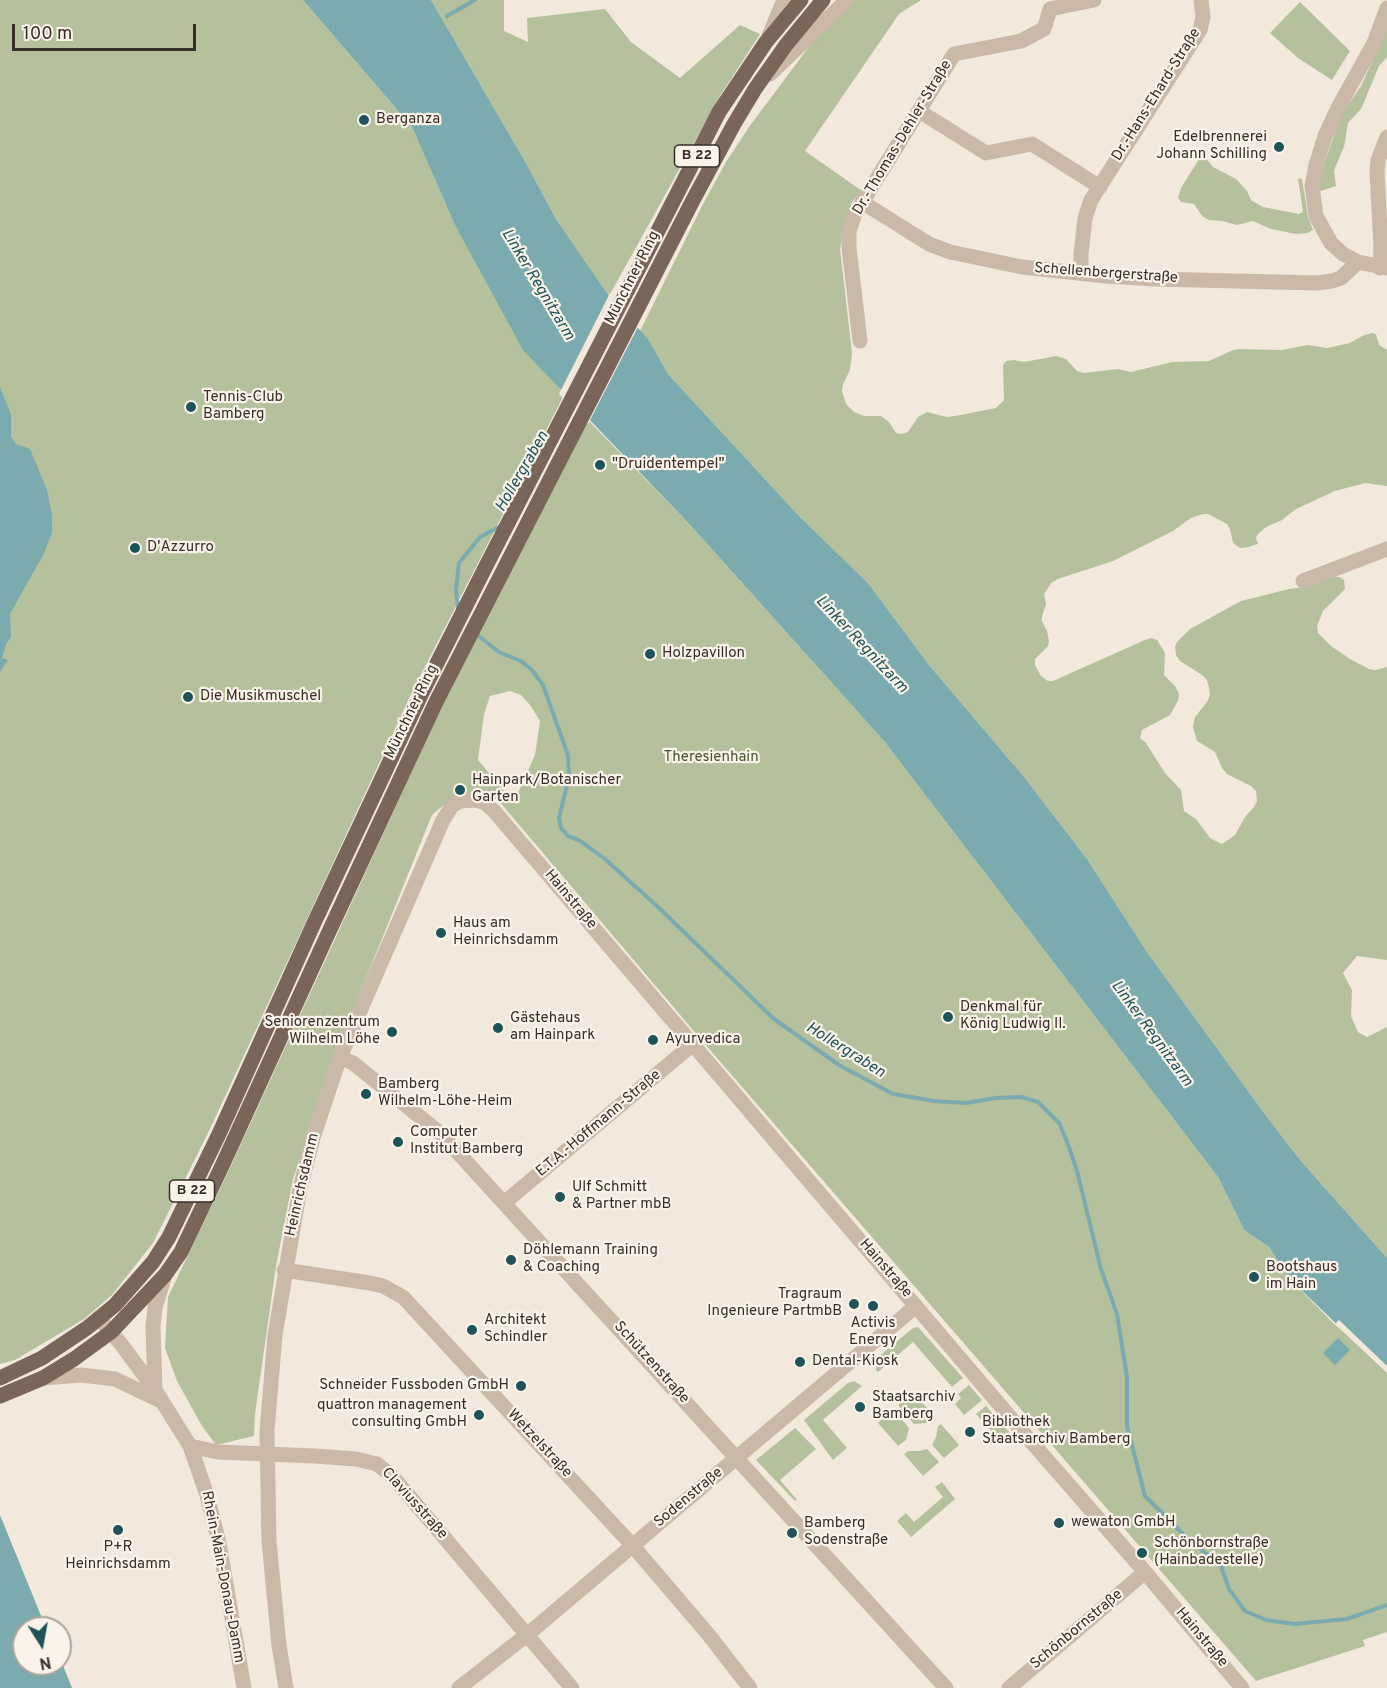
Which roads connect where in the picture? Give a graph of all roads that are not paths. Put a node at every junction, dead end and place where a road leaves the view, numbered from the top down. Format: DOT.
graph roads {
  1 [pos="784,0"];
  2 [pos="801,0"];
  3 [pos="823,0"];
  4 [pos="847,0"];
  5 [pos="1092,0"];
  6 [pos="1201,0"];
  7 [pos="1387,8"];
  8 [pos="766,42"];
  9 [pos="755,89"];
  10 [pos="919,111"];
  11 [pos="1387,137"];
  12 [pos="1100,187"];
  13 [pos="862,202"];
  14 [pos="1358,262"];
  15 [pos="1383,268"];
  16 [pos="1081,273"];
  17 [pos="860,341"];
  18 [pos="1387,549"];
  19 [pos="1303,581"];
  20 [pos="528,850"];
  21 [pos="693,1044"];
  22 [pos="340,1057"];
  23 [pos="504,1203"];
  24 [pos="284,1270"];
  25 [pos="165,1275"];
  26 [pos="916,1306"];
  27 [pos="99,1318"];
  28 [pos="111,1332"];
  29 [pos="0,1378"];
  30 [pos="43,1378"];
  31 [pos="0,1396"];
  32 [pos="160,1396"];
  33 [pos="190,1446"];
  34 [pos="267,1455"];
  35 [pos="737,1458"];
  36 [pos="632,1545"];
  37 [pos="1145,1572"];
  38 [pos="528,1634"];
  39 [pos="244,1688"];
  40 [pos="286,1688"];
  41 [pos="459,1688"];
  42 [pos="572,1688"];
  43 [pos="750,1688"];
  44 [pos="946,1688"];
  45 [pos="1009,1688"];
  46 [pos="1242,1688"];
  1 -- 8 [label="street"];
  2 -- 8 [label="main road, Münchner Ring / B 22"];
  3 -- 9 [label="main road, Münchner Ring / B 22"];
  4 -- 9 [label="street"];
  5 -- 10 [label="street, Dr.-Thomas-Dehler-Straße"];
  6 -- 12 [label="street, Dr.-Hans-Ehard-Straße"];
  7 -- 14 [label="street"];
  8 -- 27 [label="main road, Münchner Ring / B 22"];
  9 -- 25 [label="main road, Münchner Ring / B 22"];
  10 -- 12 [label="street"];
  10 -- 13 [label="street, Dr.-Thomas-Dehler-Straße"];
  11 -- 15 [label="street"];
  12 -- 16 [label="street, Dr.-Hans-Ehard-Straße"];
  13 -- 16 [label="street, Schellenbergerstraße"];
  13 -- 17 [label="street, Dr.-Thomas-Dehler-Straße"];
  14 -- 15 [label="street"];
  14 -- 16 [label="street, Schellenbergerstraße"];
  18 -- 19 [label="street"];
  20 -- 21 [label="street, Hainstraße"];
  20 -- 22 [label="street, Heinrichsdamm"];
  21 -- 23 [label="street, E.T.A.-Hoffmann-Straße"];
  21 -- 26 [label="street, Hainstraße"];
  22 -- 23 [label="street, Schützenstraße"];
  22 -- 24 [label="street, Heinrichsdamm"];
  23 -- 35 [label="street, Schützenstraße"];
  24 -- 34 [label="street, Heinrichsdamm"];
  24 -- 36 [label="street, Wetzelstraße"];
  25 -- 28 [label="main road, Münchner Ring / B 22"];
  25 -- 32 [label="street"];
  26 -- 35 [label="street, Sodenstraße"];
  26 -- 37 [label="street, Hainstraße"];
  27 -- 28 [label="street, Rhein-Main-Donau-Damm"];
  27 -- 29 [label="main road, Münchner Ring / B 22"];
  28 -- 30 [label="main road, Münchner Ring / B 22"];
  28 -- 32 [label="street, Rhein-Main-Donau-Damm"];
  30 -- 31 [label="main road, Münchner Ring / B 22"];
  30 -- 32 [label="street"];
  32 -- 33 [label="street, Rhein-Main-Donau-Damm"];
  33 -- 34 [label="street, Claviusstraße"];
  33 -- 39 [label="street, Rhein-Main-Donau-Damm"];
  34 -- 38 [label="street, Claviusstraße"];
  34 -- 40 [label="street, Heinrichsdamm"];
  35 -- 36 [label="street, Sodenstraße"];
  35 -- 44 [label="street, Schützenstraße"];
  36 -- 38 [label="street, Sodenstraße"];
  36 -- 43 [label="street, Wetzelstraße"];
  37 -- 45 [label="street, Schönbornstraße"];
  37 -- 46 [label="street, Hainstraße"];
  38 -- 41 [label="street, Sodenstraße"];
  38 -- 42 [label="street, Claviusstraße"];
}
